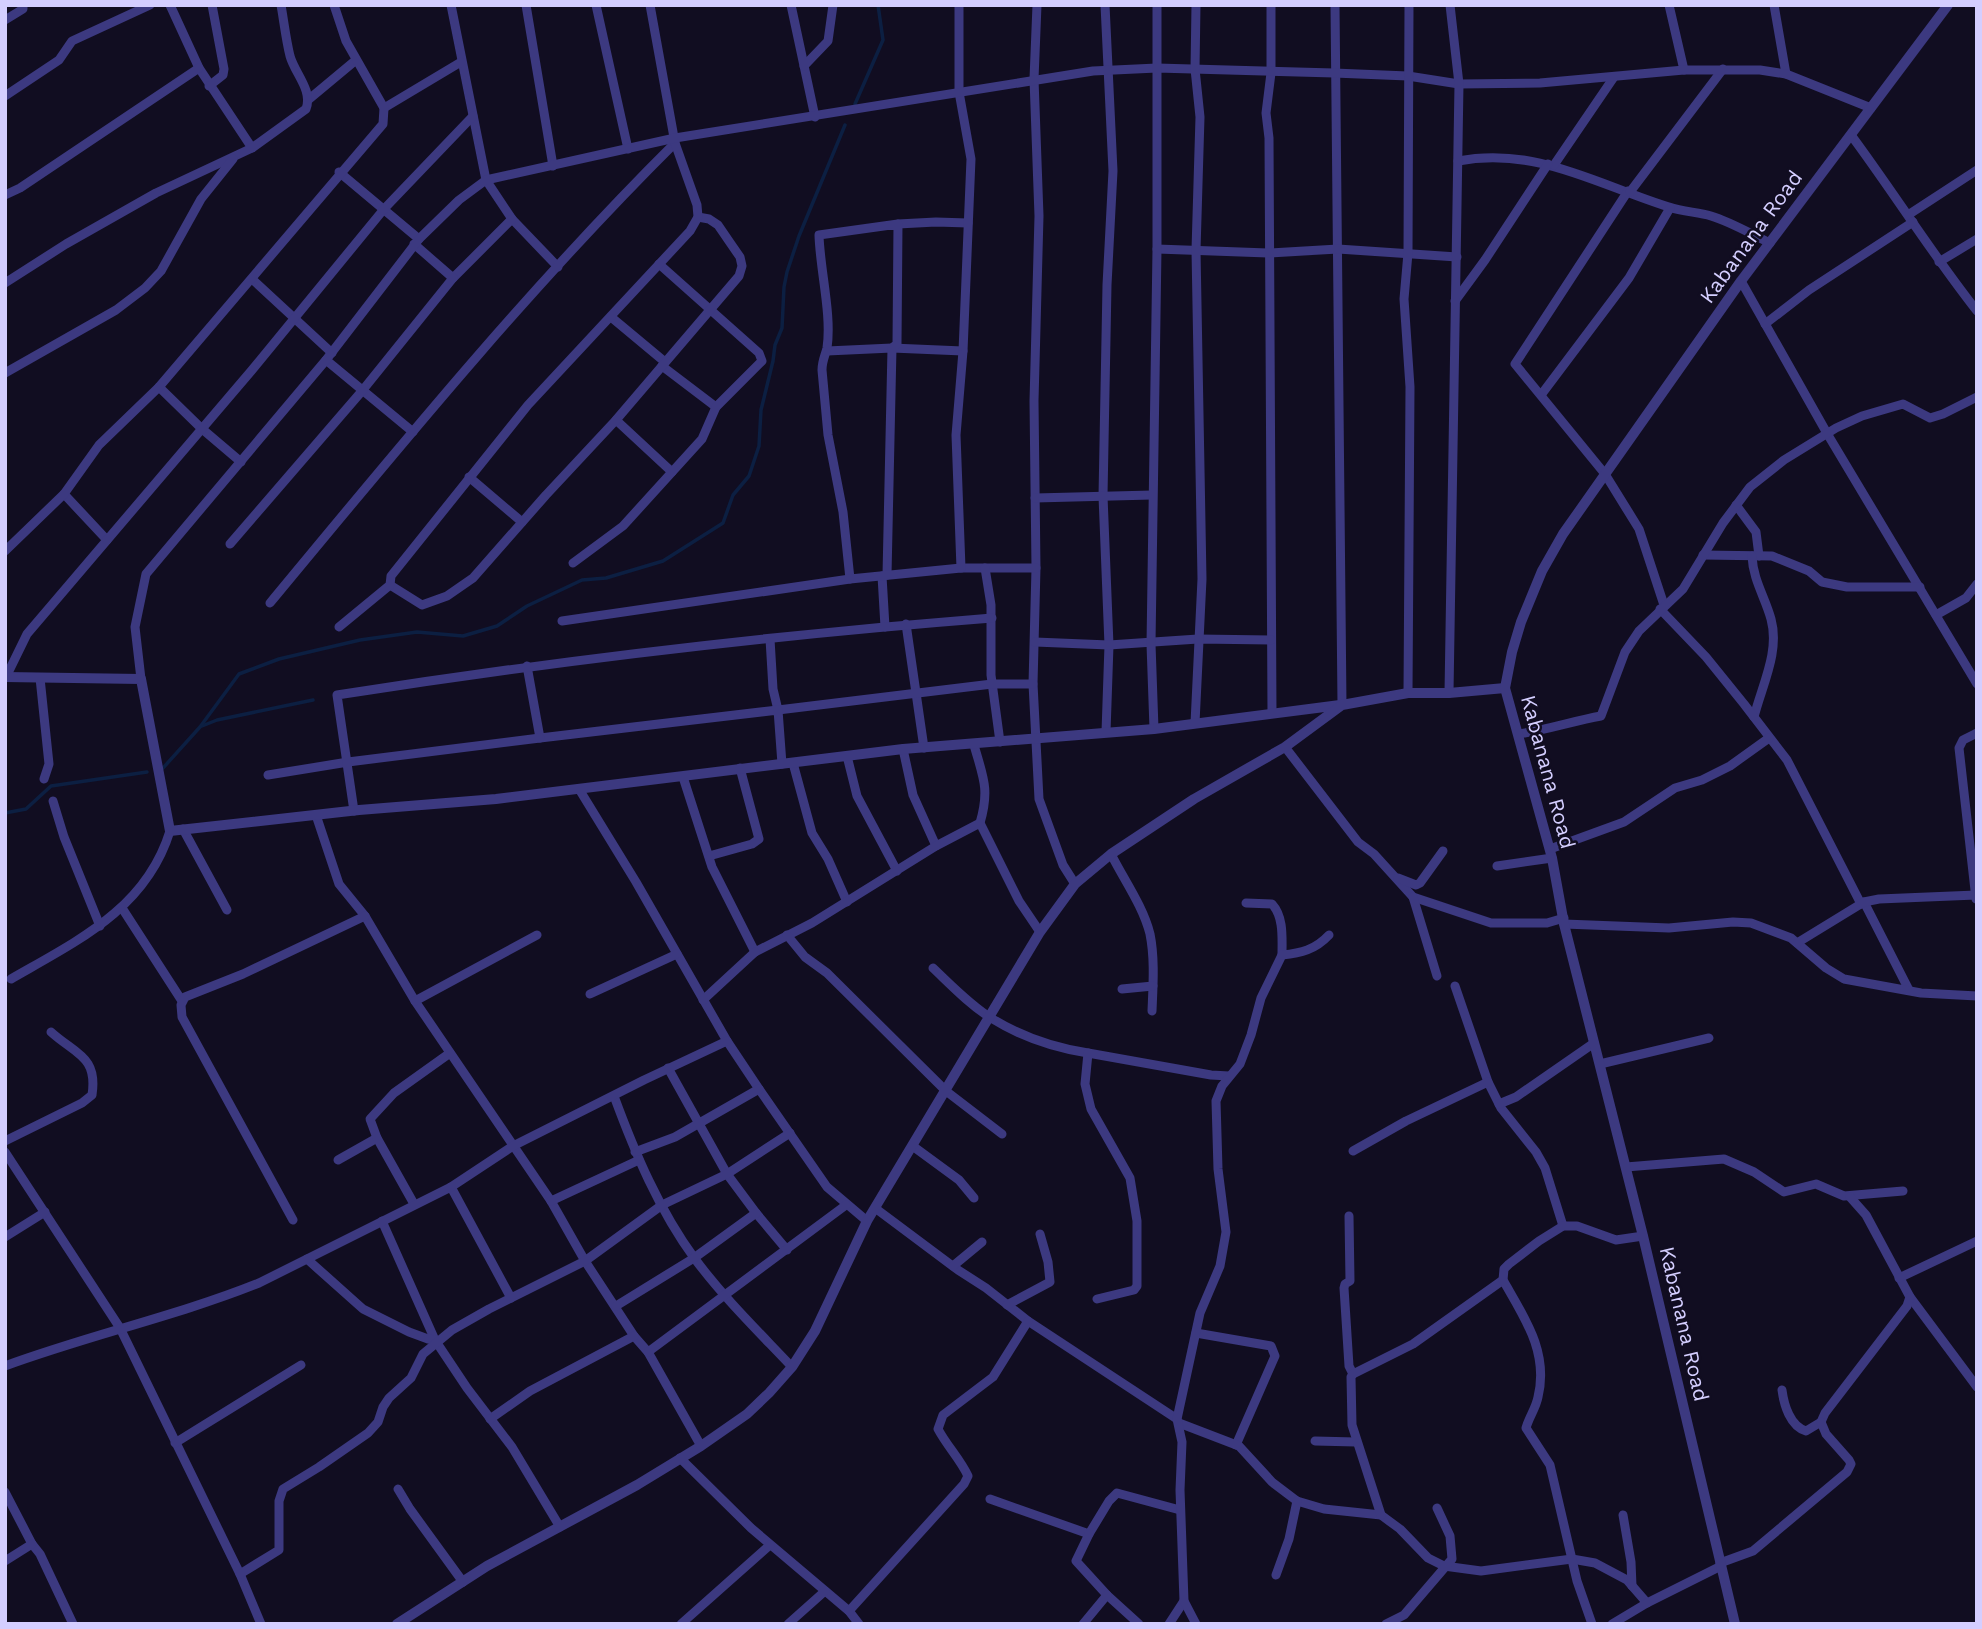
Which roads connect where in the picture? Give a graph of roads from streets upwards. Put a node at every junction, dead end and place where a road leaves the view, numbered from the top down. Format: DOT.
graph roads {
  1 [pos="23,5"];
  2 [pos="150,5"];
  3 [pos="170,5"];
  4 [pos="212,5"];
  5 [pos="281,5"];
  6 [pos="334,5"];
  7 [pos="451,5"];
  8 [pos="526,5"];
  9 [pos="596,5"];
  10 [pos="650,5"];
  11 [pos="791,5"];
  12 [pos="834,5"];
  13 [pos="959,5"];
  14 [pos="1037,5"];
  15 [pos="1105,5"];
  16 [pos="1157,5"];
  17 [pos="1196,5"];
  18 [pos="1271,5"];
  19 [pos="1335,5"];
  20 [pos="1409,5"];
  21 [pos="1450,5"];
  22 [pos="1669,5"];
  23 [pos="1774,5"];
  24 [pos="1943,7"];
  25 [pos="5,20"];
  26 [pos="356,60"];
  27 [pos="461,62"];
  28 [pos="804,66"];
  29 [pos="199,68"];
  30 [pos="1157,68"];
  31 [pos="1195,69"];
  32 [pos="1723,69"];
  33 [pos="1684,70"];
  34 [pos="1108,71"];
  35 [pos="1271,73"];
  36 [pos="1334,73"];
  37 [pos="1786,74"];
  38 [pos="1408,76"];
  39 [pos="1614,78"];
  40 [pos="1034,79"];
  41 [pos="1459,84"];
  42 [pos="209,86"];
  43 [pos="959,92"];
  44 [pos="5,96"];
  45 [pos="308,100"];
  46 [pos="384,108"];
  47 [pos="1871,108"];
  48 [pos="473,116"];
  49 [pos="815,117"];
  50 [pos="1851,135"];
  51 [pos="675,141"];
  52 [pos="252,148"];
  53 [pos="628,149"];
  54 [pos="234,158"];
  55 [pos="1458,161"];
  56 [pos="1551,164"];
  57 [pos="553,166"];
  58 [pos="1977,170"];
  59 [pos="340,172"];
  60 [pos="486,180"];
  61 [pos="1629,192"];
  62 [pos="5,195"];
  63 [pos="1670,208"];
  64 [pos="384,209"];
  65 [pos="698,216"];
  66 [pos="512,219"];
  67 [pos="1911,219"];
  68 [pos="968,223"];
  69 [pos="898,224"];
  70 [pos="1977,239"];
  71 [pos="416,242"];
  72 [pos="1770,243"];
  73 [pos="1157,249"];
  74 [pos="1338,249"];
  75 [pos="1196,250"];
  76 [pos="1268,253"];
  77 [pos="1408,253"];
  78 [pos="1457,257"];
  79 [pos="1939,262"];
  80 [pos="659,264"];
  81 [pos="558,267"];
  82 [pos="453,278"];
  83 [pos="252,279"];
  84 [pos="1741,281"];
  85 [pos="5,283"];
  86 [pos="1455,301"];
  87 [pos="710,311"];
  88 [pos="1977,311"];
  89 [pos="611,317"];
  90 [pos="295,318"];
  91 [pos="1765,324"];
  92 [pos="892,348"];
  93 [pos="827,351"];
  94 [pos="963,351"];
  95 [pos="329,356"];
  96 [pos="664,364"];
  97 [pos="5,373"];
  98 [pos="159,387"];
  99 [pos="362,391"];
  100 [pos="1541,395"];
  101 [pos="1977,397"];
  102 [pos="716,407"];
  103 [pos="617,420"];
  104 [pos="201,428"];
  105 [pos="413,432"];
  106 [pos="1828,435"];
  107 [pos="241,462"];
  108 [pos="672,472"];
  109 [pos="1605,474"];
  110 [pos="469,477"];
  111 [pos="64,494"];
  112 [pos="1152,495"];
  113 [pos="1103,496"];
  114 [pos="1035,498"];
  115 [pos="1737,505"];
  116 [pos="522,522"];
  117 [pos="107,540"];
  118 [pos="230,544"];
  119 [pos="5,551"];
  120 [pos="1703,555"];
  121 [pos="1756,556"];
  122 [pos="573,563"];
  123 [pos="961,568"];
  124 [pos="985,568"];
  125 [pos="1036,568"];
  126 [pos="885,576"];
  127 [pos="850,579"];
  128 [pos="390,584"];
  129 [pos="1977,584"];
  130 [pos="1920,587"];
  131 [pos="270,603"];
  132 [pos="1662,607"];
  133 [pos="1936,615"];
  134 [pos="992,618"];
  135 [pos="562,621"];
  136 [pos="906,625"];
  137 [pos="339,627"];
  138 [pos="885,627"];
  139 [pos="770,639"];
  140 [pos="1198,639"];
  141 [pos="1271,640"];
  142 [pos="1035,642"];
  143 [pos="1151,643"];
  144 [pos="1109,645"];
  145 [pos="527,666"];
  146 [pos="6,677"];
  147 [pos="40,678"];
  148 [pos="141,679"];
  149 [pos="992,684"];
  150 [pos="1033,684"];
  151 [pos="1977,684"];
  152 [pos="1505,688"];
  153 [pos="1408,693"];
  154 [pos="1449,693"];
  155 [pos="916,694"];
  156 [pos="1342,705"];
  157 [pos="778,710"];
  158 [pos="1272,713"];
  159 [pos="1754,717"];
  160 [pos="1195,723"];
  161 [pos="1154,729"];
  162 [pos="1106,732"];
  163 [pos="1977,733"];
  164 [pos="1518,734"];
  165 [pos="540,738"];
  166 [pos="1769,738"];
  167 [pos="1036,739"];
  168 [pos="1000,742"];
  169 [pos="974,745"];
  170 [pos="1285,747"];
  171 [pos="924,748"];
  172 [pos="903,749"];
  173 [pos="847,756"];
  174 [pos="348,761"];
  175 [pos="788,764"];
  176 [pos="740,768"];
  177 [pos="268,775"];
  178 [pos="683,777"];
  179 [pos="44,779"];
  180 [pos="579,789"];
  181 [pos="53,801"];
  182 [pos="354,811"];
  183 [pos="316,815"];
  184 [pos="980,823"];
  185 [pos="183,830"];
  186 [pos="170,831"];
  187 [pos="936,846"];
  188 [pos="1443,850"];
  189 [pos="1551,853"];
  190 [pos="1111,855"];
  191 [pos="709,856"];
  192 [pos="1497,866"];
  193 [pos="897,871"];
  194 [pos="1397,877"];
  195 [pos="1074,884"];
  196 [pos="1413,897"];
  197 [pos="1977,899"];
  198 [pos="847,902"];
  199 [pos="1246,903"];
  200 [pos="1863,903"];
  201 [pos="122,908"];
  202 [pos="227,910"];
  203 [pos="365,916"];
  204 [pos="1564,921"];
  205 [pos="100,926"];
  206 [pos="1040,932"];
  207 [pos="537,935"];
  208 [pos="787,935"];
  209 [pos="1329,935"];
  210 [pos="1797,943"];
  211 [pos="755,952"];
  212 [pos="677,954"];
  213 [pos="1282,955"];
  214 [pos="933,968"];
  215 [pos="1437,976"];
  216 [pos="11,979"];
  217 [pos="1153,986"];
  218 [pos="1455,986"];
  219 [pos="1122,989"];
  220 [pos="1909,990"];
  221 [pos="590,994"];
  222 [pos="1977,996"];
  223 [pos="415,1000"];
  224 [pos="703,1000"];
  225 [pos="182,1001"];
  226 [pos="1152,1011"];
  227 [pos="990,1017"];
  228 [pos="51,1032"];
  229 [pos="1709,1038"];
  230 [pos="727,1041"];
  231 [pos="1594,1043"];
  232 [pos="450,1053"];
  233 [pos="1088,1053"];
  234 [pos="1600,1064"];
  235 [pos="668,1068"];
  236 [pos="1230,1076"];
  237 [pos="1488,1082"];
  238 [pos="759,1089"];
  239 [pos="946,1091"];
  240 [pos="614,1096"];
  241 [pos="1499,1104"];
  242 [pos="698,1125"];
  243 [pos="790,1133"];
  244 [pos="1002,1134"];
  245 [pos="377,1138"];
  246 [pos="5,1140"];
  247 [pos="513,1146"];
  248 [pos="914,1147"];
  249 [pos="1353,1151"];
  250 [pos="5,1152"];
  251 [pos="637,1156"];
  252 [pos="338,1160"];
  253 [pos="1626,1167"];
  254 [pos="727,1174"];
  255 [pos="451,1187"];
  256 [pos="1903,1191"];
  257 [pos="1850,1196"];
  258 [pos="974,1198"];
  259 [pos="551,1201"];
  260 [pos="414,1204"];
  261 [pos="662,1205"];
  262 [pos="846,1205"];
  263 [pos="875,1208"];
  264 [pos="46,1212"];
  265 [pos="757,1213"];
  266 [pos="1349,1216"];
  267 [pos="293,1220"];
  268 [pos="382,1221"];
  269 [pos="867,1221"];
  270 [pos="1563,1226"];
  271 [pos="1040,1234"];
  272 [pos="1643,1236"];
  273 [pos="5,1237"];
  274 [pos="1977,1241"];
  275 [pos="982,1242"];
  276 [pos="787,1250"];
  277 [pos="694,1258"];
  278 [pos="307,1259"];
  279 [pos="584,1261"];
  280 [pos="953,1266"];
  281 [pos="1899,1278"];
  282 [pos="1503,1280"];
  283 [pos="724,1296"];
  284 [pos="1910,1297"];
  285 [pos="511,1298"];
  286 [pos="1097,1299"];
  287 [pos="616,1306"];
  288 [pos="1007,1306"];
  289 [pos="1028,1321"];
  290 [pos="120,1328"];
  291 [pos="1196,1333"];
  292 [pos="634,1336"];
  293 [pos="437,1341"];
  294 [pos="648,1352"];
  295 [pos="301,1365"];
  296 [pos="5,1366"];
  297 [pos="792,1367"];
  298 [pos="1353,1374"];
  299 [pos="1977,1387"];
  300 [pos="1782,1390"];
  301 [pos="490,1419"];
  302 [pos="1178,1421"];
  303 [pos="1821,1422"];
  304 [pos="1315,1441"];
  305 [pos="1356,1442"];
  306 [pos="175,1443"];
  307 [pos="1236,1445"];
  308 [pos="701,1446"];
  309 [pos="680,1458"];
  310 [pos="398,1489"];
  311 [pos="5,1492"];
  312 [pos="990,1499"];
  313 [pos="1297,1501"];
  314 [pos="1437,1508"];
  315 [pos="1180,1510"];
  316 [pos="1381,1515"];
  317 [pos="1623,1515"];
  318 [pos="560,1527"];
  319 [pos="1089,1534"];
  320 [pos="32,1544"];
  321 [pos="771,1545"];
  322 [pos="1572,1559"];
  323 [pos="5,1560"];
  324 [pos="1720,1564"];
  325 [pos="1444,1566"];
  326 [pos="240,1574"];
  327 [pos="1276,1575"];
  328 [pos="463,1582"];
  329 [pos="1632,1586"];
  330 [pos="825,1591"];
  331 [pos="1107,1595"];
  332 [pos="1184,1601"];
  333 [pos="1647,1603"];
  334 [pos="849,1611"];
  335 [pos="73,1624"];
  336 [pos="261,1624"];
  337 [pos="397,1624"];
  338 [pos="681,1624"];
  339 [pos="788,1624"];
  340 [pos="859,1624"];
  341 [pos="1083,1624"];
  342 [pos="1139,1624"];
  343 [pos="1169,1624"];
  344 [pos="1196,1624"];
  345 [pos="1386,1624"];
  346 [pos="1592,1624"];
  347 [pos="1612,1624"];
  348 [pos="1735,1624"];
  1 -- 25 [label="street"];
  2 -- 44 [label="street"];
  3 -- 29 [label="street"];
  4 -- 42 [label="street"];
  5 -- 45 [label="street"];
  6 -- 26 [label="street"];
  7 -- 27 [label="street"];
  8 -- 57 [label="street"];
  9 -- 53 [label="street"];
  10 -- 51 [label="street"];
  11 -- 28 [label="street"];
  12 -- 28 [label="street"];
  13 -- 43 [label="street"];
  14 -- 40 [label="street"];
  15 -- 34 [label="street"];
  16 -- 30 [label="street"];
  17 -- 31 [label="street"];
  18 -- 35 [label="street"];
  19 -- 36 [label="street"];
  20 -- 38 [label="street"];
  21 -- 41 [label="street"];
  22 -- 33 [label="street"];
  23 -- 37 [label="street"];
  24 -- 47 [label="street, Kabanana Road"];
  26 -- 45 [label="street"];
  26 -- 46 [label="street"];
  27 -- 46 [label="street"];
  27 -- 48 [label="street"];
  28 -- 49 [label="street"];
  29 -- 42 [label="street"];
  29 -- 62 [label="street"];
  30 -- 31 [label="street"];
  30 -- 34 [label="street"];
  30 -- 73 [label="street"];
  31 -- 35 [label="street"];
  31 -- 75 [label="street"];
  32 -- 33 [label="street"];
  32 -- 37 [label="street"];
  32 -- 61 [label="street"];
  33 -- 39 [label="street"];
  34 -- 40 [label="street"];
  34 -- 113 [label="street"];
  35 -- 36 [label="street"];
  35 -- 76 [label="street"];
  36 -- 38 [label="street"];
  36 -- 74 [label="street"];
  37 -- 47 [label="street"];
  38 -- 41 [label="street"];
  38 -- 77 [label="street"];
  39 -- 41 [label="street"];
  39 -- 56 [label="street"];
  40 -- 43 [label="street"];
  40 -- 114 [label="street"];
  41 -- 55 [label="street"];
  42 -- 52 [label="street"];
  43 -- 49 [label="street"];
  43 -- 68 [label="street"];
  45 -- 52 [label="street"];
  46 -- 59 [label="street"];
  47 -- 50 [label="street, Kabanana Road"];
  48 -- 60 [label="street"];
  48 -- 64 [label="street"];
  49 -- 51 [label="street"];
  50 -- 67 [label="street"];
  50 -- 72 [label="street, Kabanana Road"];
  51 -- 53 [label="street"];
  51 -- 65 [label="street"];
  51 -- 81 [label="street"];
  52 -- 54 [label="street"];
  53 -- 57 [label="street"];
  54 -- 85 [label="street"];
  54 -- 97 [label="street"];
  55 -- 56 [label="street"];
  55 -- 78 [label="street"];
  56 -- 61 [label="street"];
  56 -- 86 [label="street"];
  57 -- 60 [label="street"];
  58 -- 67 [label="street"];
  59 -- 64 [label="street"];
  59 -- 83 [label="street"];
  60 -- 66 [label="street"];
  60 -- 71 [label="street"];
  61 -- 63 [label="street"];
  61 -- 100 [label="street"];
  63 -- 72 [label="street"];
  63 -- 100 [label="street"];
  64 -- 71 [label="street"];
  64 -- 90 [label="street"];
  65 -- 80 [label="street"];
  65 -- 87 [label="street"];
  66 -- 81 [label="street"];
  66 -- 82 [label="street"];
  67 -- 79 [label="street"];
  67 -- 91 [label="street"];
  68 -- 69 [label="street"];
  68 -- 94 [label="street"];
  69 -- 92 [label="street"];
  69 -- 93 [label="street"];
  70 -- 79 [label="street"];
  71 -- 82 [label="street"];
  71 -- 95 [label="street"];
  72 -- 84 [label="street, Kabanana Road"];
  73 -- 75 [label="street"];
  73 -- 112 [label="street"];
  74 -- 76 [label="street"];
  74 -- 77 [label="street"];
  74 -- 156 [label="street"];
  75 -- 76 [label="street"];
  75 -- 140 [label="street"];
  76 -- 141 [label="street"];
  77 -- 78 [label="street"];
  77 -- 153 [label="street"];
  78 -- 86 [label="street"];
  79 -- 88 [label="street"];
  80 -- 87 [label="street"];
  80 -- 89 [label="street"];
  81 -- 105 [label="street"];
  82 -- 99 [label="street"];
  83 -- 90 [label="street"];
  83 -- 98 [label="street"];
  84 -- 91 [label="street"];
  84 -- 109 [label="street, Kabanana Road"];
  86 -- 154 [label="street"];
  87 -- 96 [label="street"];
  87 -- 102 [label="street"];
  89 -- 96 [label="street"];
  89 -- 110 [label="street"];
  90 -- 95 [label="street"];
  90 -- 104 [label="street"];
  91 -- 106 [label="street"];
  92 -- 93 [label="street"];
  92 -- 94 [label="street"];
  92 -- 126 [label="street"];
  93 -- 127 [label="street"];
  94 -- 123 [label="street"];
  95 -- 99 [label="street"];
  95 -- 107 [label="street"];
  96 -- 102 [label="street"];
  96 -- 103 [label="street"];
  98 -- 104 [label="street"];
  98 -- 111 [label="street"];
  99 -- 105 [label="street"];
  99 -- 118 [label="street"];
  100 -- 109 [label="street"];
  101 -- 106 [label="street"];
  102 -- 108 [label="street"];
  103 -- 108 [label="street"];
  103 -- 116 [label="street"];
  104 -- 107 [label="street"];
  104 -- 117 [label="street"];
  105 -- 131 [label="street"];
  106 -- 115 [label="street"];
  106 -- 130 [label="street"];
  107 -- 148 [label="street"];
  108 -- 122 [label="street"];
  109 -- 132 [label="street"];
  109 -- 152 [label="street, Kabanana Road"];
  110 -- 116 [label="street"];
  110 -- 128 [label="street"];
  111 -- 117 [label="street"];
  111 -- 119 [label="street"];
  112 -- 113 [label="street"];
  112 -- 143 [label="street"];
  113 -- 114 [label="street"];
  113 -- 144 [label="street"];
  114 -- 125 [label="street"];
  115 -- 120 [label="street"];
  115 -- 121 [label="street"];
  116 -- 128 [label="street"];
  117 -- 146 [label="street"];
  120 -- 121 [label="street"];
  120 -- 132 [label="street"];
  121 -- 130 [label="street"];
  121 -- 159 [label="street"];
  123 -- 124 [label="street"];
  123 -- 126 [label="street"];
  124 -- 125 [label="street"];
  124 -- 134 [label="street"];
  125 -- 142 [label="street"];
  126 -- 127 [label="street"];
  126 -- 138 [label="street"];
  127 -- 135 [label="street"];
  128 -- 137 [label="street"];
  129 -- 133 [label="street"];
  130 -- 133 [label="street"];
  132 -- 159 [label="street"];
  132 -- 164 [label="street"];
  133 -- 151 [label="street"];
  134 -- 136 [label="street"];
  134 -- 149 [label="street"];
  136 -- 138 [label="street"];
  136 -- 155 [label="street"];
  138 -- 139 [label="street"];
  139 -- 145 [label="street"];
  139 -- 157 [label="street"];
  140 -- 141 [label="street"];
  140 -- 143 [label="street"];
  140 -- 160 [label="street"];
  141 -- 158 [label="street"];
  142 -- 144 [label="street"];
  142 -- 150 [label="street"];
  143 -- 144 [label="street"];
  143 -- 161 [label="street"];
  144 -- 162 [label="street"];
  145 -- 165 [label="street"];
  145 -- 174 [label="street"];
  146 -- 147 [label="street"];
  147 -- 148 [label="street"];
  147 -- 179 [label="street"];
  148 -- 186 [label="street"];
  149 -- 150 [label="street"];
  149 -- 155 [label="street"];
  149 -- 168 [label="street"];
  150 -- 167 [label="street"];
  152 -- 154 [label="street"];
  152 -- 164 [label="street, Kabanana Road"];
  153 -- 154 [label="street"];
  153 -- 156 [label="street"];
  155 -- 157 [label="street"];
  155 -- 171 [label="street"];
  156 -- 158 [label="street"];
  156 -- 170 [label="street"];
  157 -- 165 [label="street"];
  157 -- 175 [label="street"];
  158 -- 160 [label="street"];
  159 -- 166 [label="street"];
  160 -- 161 [label="street"];
  161 -- 162 [label="street"];
  162 -- 167 [label="street"];
  163 -- 197 [label="street"];
  164 -- 189 [label="street, Kabanana Road"];
  165 -- 174 [label="street"];
  166 -- 189 [label="street"];
  166 -- 200 [label="street"];
  167 -- 168 [label="street"];
  167 -- 195 [label="street"];
  168 -- 169 [label="street"];
  169 -- 171 [label="street"];
  169 -- 184 [label="street"];
  170 -- 190 [label="street"];
  170 -- 194 [label="street"];
  171 -- 172 [label="street"];
  172 -- 173 [label="street"];
  172 -- 187 [label="street"];
  173 -- 175 [label="street"];
  173 -- 193 [label="street"];
  174 -- 177 [label="street"];
  174 -- 182 [label="street"];
  175 -- 176 [label="street"];
  175 -- 198 [label="street"];
  176 -- 178 [label="street"];
  176 -- 191 [label="street"];
  178 -- 180 [label="street"];
  178 -- 191 [label="street"];
  180 -- 182 [label="street"];
  180 -- 212 [label="street"];
  181 -- 205 [label="street"];
  182 -- 183 [label="street"];
  183 -- 185 [label="street"];
  183 -- 203 [label="street"];
  184 -- 187 [label="street"];
  184 -- 206 [label="street"];
  185 -- 186 [label="street"];
  185 -- 202 [label="street"];
  186 -- 201 [label="street"];
  187 -- 193 [label="street"];
  188 -- 194 [label="street"];
  189 -- 192 [label="street"];
  189 -- 204 [label="street, Kabanana Road"];
  190 -- 195 [label="street"];
  190 -- 217 [label="street"];
  191 -- 211 [label="street"];
  193 -- 198 [label="street"];
  194 -- 196 [label="street"];
  195 -- 206 [label="street"];
  196 -- 204 [label="street"];
  196 -- 215 [label="street"];
  197 -- 200 [label="street"];
  198 -- 208 [label="street"];
  199 -- 213 [label="street"];
  200 -- 210 [label="street"];
  200 -- 220 [label="street"];
  201 -- 205 [label="street"];
  201 -- 225 [label="street"];
  203 -- 223 [label="street"];
  203 -- 225 [label="street"];
  204 -- 210 [label="street"];
  204 -- 231 [label="street, Kabanana Road"];
  205 -- 216 [label="street"];
  206 -- 227 [label="street"];
  207 -- 223 [label="street"];
  208 -- 211 [label="street"];
  208 -- 239 [label="street"];
  209 -- 213 [label="street"];
  210 -- 220 [label="street"];
  211 -- 224 [label="street"];
  212 -- 221 [label="street"];
  212 -- 224 [label="street"];
  213 -- 236 [label="street"];
  214 -- 227 [label="street"];
  217 -- 219 [label="street"];
  217 -- 226 [label="street"];
  218 -- 237 [label="street"];
  220 -- 222 [label="street"];
  223 -- 232 [label="street"];
  224 -- 230 [label="street"];
  225 -- 267 [label="street"];
  227 -- 233 [label="street"];
  227 -- 239 [label="street"];
  228 -- 246 [label="street"];
  229 -- 234 [label="street"];
  230 -- 235 [label="street"];
  230 -- 238 [label="street"];
  231 -- 234 [label="street, Kabanana Road"];
  231 -- 241 [label="street"];
  232 -- 245 [label="street"];
  232 -- 247 [label="street"];
  233 -- 236 [label="street"];
  233 -- 286 [label="street"];
  234 -- 253 [label="street, Kabanana Road"];
  235 -- 240 [label="street"];
  235 -- 242 [label="street"];
  236 -- 291 [label="street"];
  237 -- 241 [label="street"];
  237 -- 249 [label="street"];
  238 -- 242 [label="street"];
  238 -- 243 [label="street"];
  239 -- 244 [label="street"];
  239 -- 248 [label="street"];
  240 -- 247 [label="street"];
  240 -- 251 [label="street"];
  241 -- 270 [label="street"];
  242 -- 251 [label="street"];
  242 -- 254 [label="street"];
  243 -- 254 [label="street"];
  243 -- 262 [label="street"];
  245 -- 252 [label="street"];
  245 -- 260 [label="street"];
  247 -- 255 [label="street"];
  247 -- 259 [label="street"];
  248 -- 258 [label="street"];
  248 -- 263 [label="street"];
  250 -- 264 [label="street"];
  251 -- 259 [label="street"];
  251 -- 261 [label="street"];
  253 -- 257 [label="street"];
  253 -- 272 [label="street, Kabanana Road"];
  254 -- 261 [label="street"];
  254 -- 265 [label="street"];
  255 -- 260 [label="street"];
  255 -- 285 [label="street"];
  256 -- 257 [label="street"];
  257 -- 281 [label="street"];
  259 -- 279 [label="street"];
  260 -- 268 [label="street"];
  261 -- 277 [label="street"];
  261 -- 279 [label="street"];
  262 -- 269 [label="street"];
  262 -- 276 [label="street"];
  263 -- 269 [label="street"];
  263 -- 280 [label="street"];
  264 -- 273 [label="street"];
  264 -- 290 [label="street"];
  265 -- 276 [label="street"];
  265 -- 277 [label="street"];
  266 -- 298 [label="street"];
  268 -- 278 [label="street"];
  268 -- 293 [label="street"];
  269 -- 297 [label="street"];
  270 -- 272 [label="street"];
  270 -- 282 [label="street"];
  271 -- 288 [label="street"];
  272 -- 324 [label="street, Kabanana Road"];
  274 -- 281 [label="street"];
  275 -- 280 [label="street"];
  276 -- 283 [label="street"];
  277 -- 283 [label="street"];
  277 -- 287 [label="street"];
  278 -- 290 [label="street"];
  278 -- 293 [label="street"];
  279 -- 285 [label="street"];
  279 -- 287 [label="street"];
  280 -- 288 [label="street"];
  281 -- 284 [label="street"];
  282 -- 298 [label="street"];
  282 -- 322 [label="street"];
  283 -- 294 [label="street"];
  283 -- 297 [label="street"];
  284 -- 299 [label="street"];
  284 -- 303 [label="street"];
  285 -- 293 [label="street"];
  287 -- 292 [label="street"];
  288 -- 289 [label="street"];
  289 -- 302 [label="street"];
  289 -- 334 [label="street"];
  290 -- 296 [label="street"];
  290 -- 306 [label="street"];
  291 -- 302 [label="street"];
  291 -- 307 [label="street"];
  292 -- 294 [label="street"];
  292 -- 301 [label="street"];
  293 -- 301 [label="street"];
  293 -- 326 [label="street"];
  294 -- 308 [label="street"];
  295 -- 306 [label="street"];
  297 -- 308 [label="street"];
  298 -- 305 [label="street"];
  300 -- 303 [label="street"];
  301 -- 318 [label="street"];
  302 -- 307 [label="street"];
  302 -- 315 [label="street"];
  303 -- 324 [label="street"];
  304 -- 305 [label="street"];
  305 -- 316 [label="street"];
  306 -- 326 [label="street"];
  307 -- 313 [label="street"];
  308 -- 309 [label="street"];
  309 -- 318 [label="street"];
  309 -- 321 [label="street"];
  310 -- 328 [label="street"];
  311 -- 320 [label="street"];
  312 -- 319 [label="street"];
  313 -- 316 [label="street"];
  313 -- 327 [label="street"];
  314 -- 325 [label="street"];
  315 -- 319 [label="street"];
  315 -- 332 [label="street"];
  316 -- 325 [label="street"];
  317 -- 329 [label="street"];
  318 -- 328 [label="street"];
  319 -- 331 [label="street"];
  320 -- 323 [label="street"];
  320 -- 335 [label="street"];
  321 -- 330 [label="street"];
  321 -- 338 [label="street"];
  322 -- 325 [label="street"];
  322 -- 329 [label="street"];
  322 -- 346 [label="street"];
  324 -- 333 [label="street"];
  324 -- 348 [label="street, Kabanana Road"];
  325 -- 345 [label="street"];
  326 -- 336 [label="street"];
  328 -- 337 [label="street"];
  329 -- 333 [label="street"];
  330 -- 334 [label="street"];
  330 -- 339 [label="street"];
  331 -- 341 [label="street"];
  331 -- 342 [label="street"];
  332 -- 343 [label="street"];
  332 -- 344 [label="street"];
  333 -- 347 [label="street"];
  334 -- 340 [label="street"];
}
